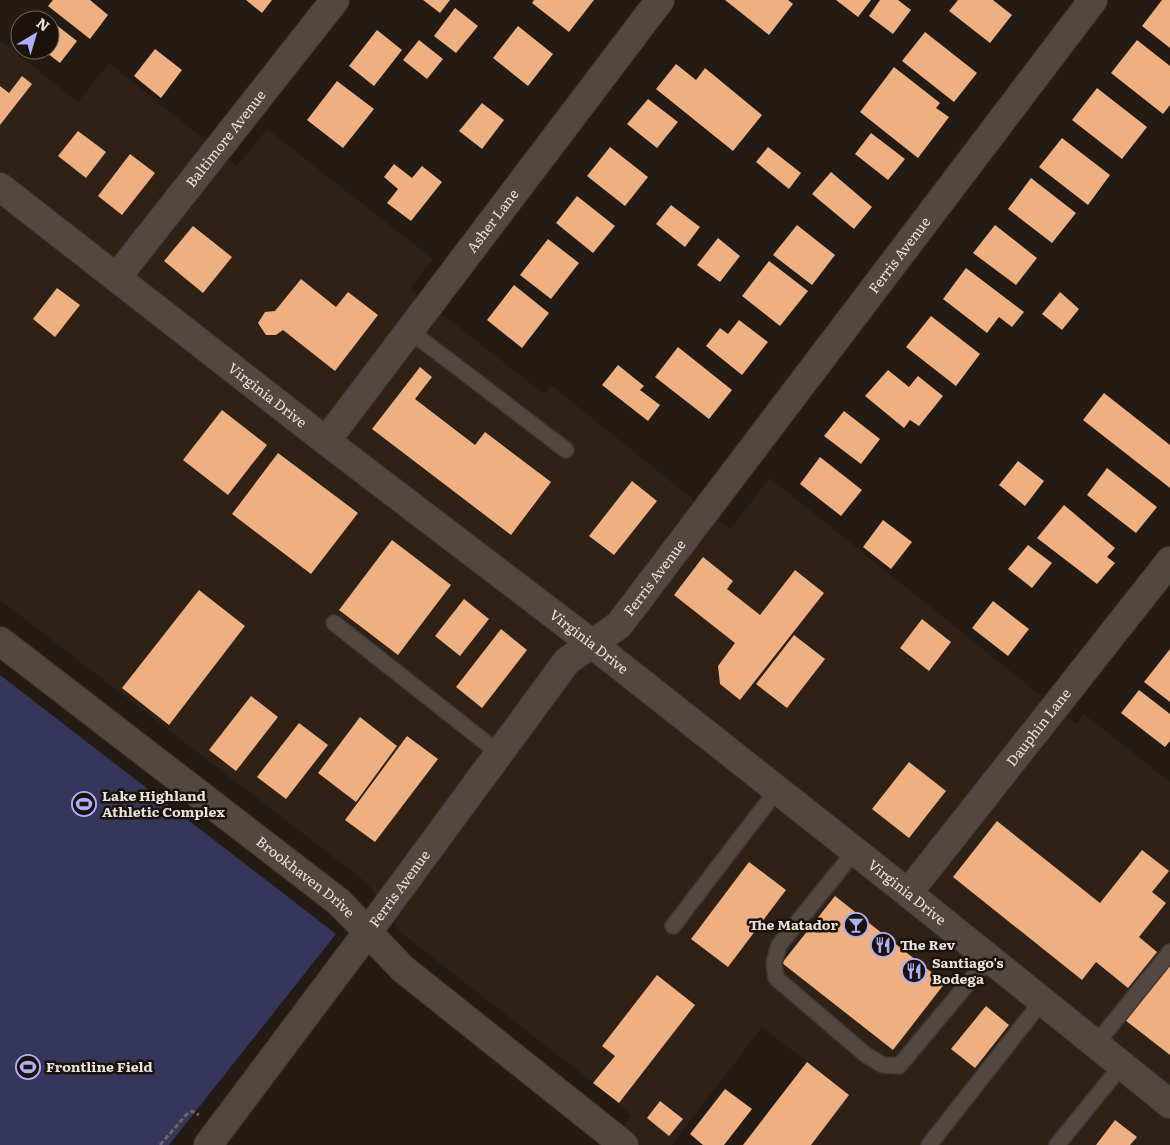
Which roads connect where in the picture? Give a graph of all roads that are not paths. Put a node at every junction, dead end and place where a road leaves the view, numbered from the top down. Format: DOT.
graph roads {
  1 [pos="335,0"];
  2 [pos="660,0"];
  3 [pos="1093,0"];
  4 [pos="0,187"];
  5 [pos="117,277"];
  6 [pos="410,331"];
  7 [pos="326,441"];
  8 [pos="566,450"];
  9 [pos="1170,561"];
  10 [pos="334,623"];
  11 [pos="0,641"];
  12 [pos="591,642"];
  13 [pos="499,753"];
  14 [pos="777,790"];
  15 [pos="855,851"];
  16 [pos="908,893"];
  17 [pos="673,926"];
  18 [pos="367,933"];
  19 [pos="1170,952"];
  20 [pos="989,958"];
  21 [pos="1042,1001"];
  22 [pos="1096,1044"];
  23 [pos="1122,1065"];
  24 [pos="1170,1104"];
  25 [pos="208,1145"];
  26 [pos="624,1145"];
  27 [pos="930,1145"];
  28 [pos="1057,1145"];
  1 -- 5 [label="street, Baltimore Avenue"];
  2 -- 6 [label="street, Asher Lane"];
  3 -- 12 [label="street, Ferris Avenue"];
  4 -- 5 [label="street, Virginia Drive"];
  5 -- 7 [label="street, Virginia Drive"];
  6 -- 7 [label="street, Asher Lane"];
  6 -- 8 [label="lane"];
  7 -- 12 [label="street, Virginia Drive"];
  9 -- 16 [label="street, Dauphin Lane"];
  10 -- 13 [label="lane"];
  11 -- 18 [label="street, Brookhaven Drive"];
  12 -- 13 [label="street, Ferris Avenue"];
  12 -- 14 [label="street, Virginia Drive"];
  13 -- 18 [label="street, Ferris Avenue"];
  14 -- 15 [label="street, Virginia Drive"];
  14 -- 17 [label="lane"];
  15 -- 16 [label="street, Virginia Drive"];
  15 -- 20 [label="lane"];
  16 -- 20 [label="street, Virginia Drive"];
  18 -- 25 [label="street, Ferris Avenue"];
  18 -- 26 [label="street, Brookhaven Drive"];
  19 -- 22 [label="lane"];
  20 -- 21 [label="street, Virginia Drive"];
  21 -- 22 [label="street, Virginia Drive"];
  21 -- 27 [label="lane"];
  22 -- 23 [label="street, Virginia Drive"];
  23 -- 24 [label="street, Virginia Drive"];
  23 -- 28 [label="lane"];
}
